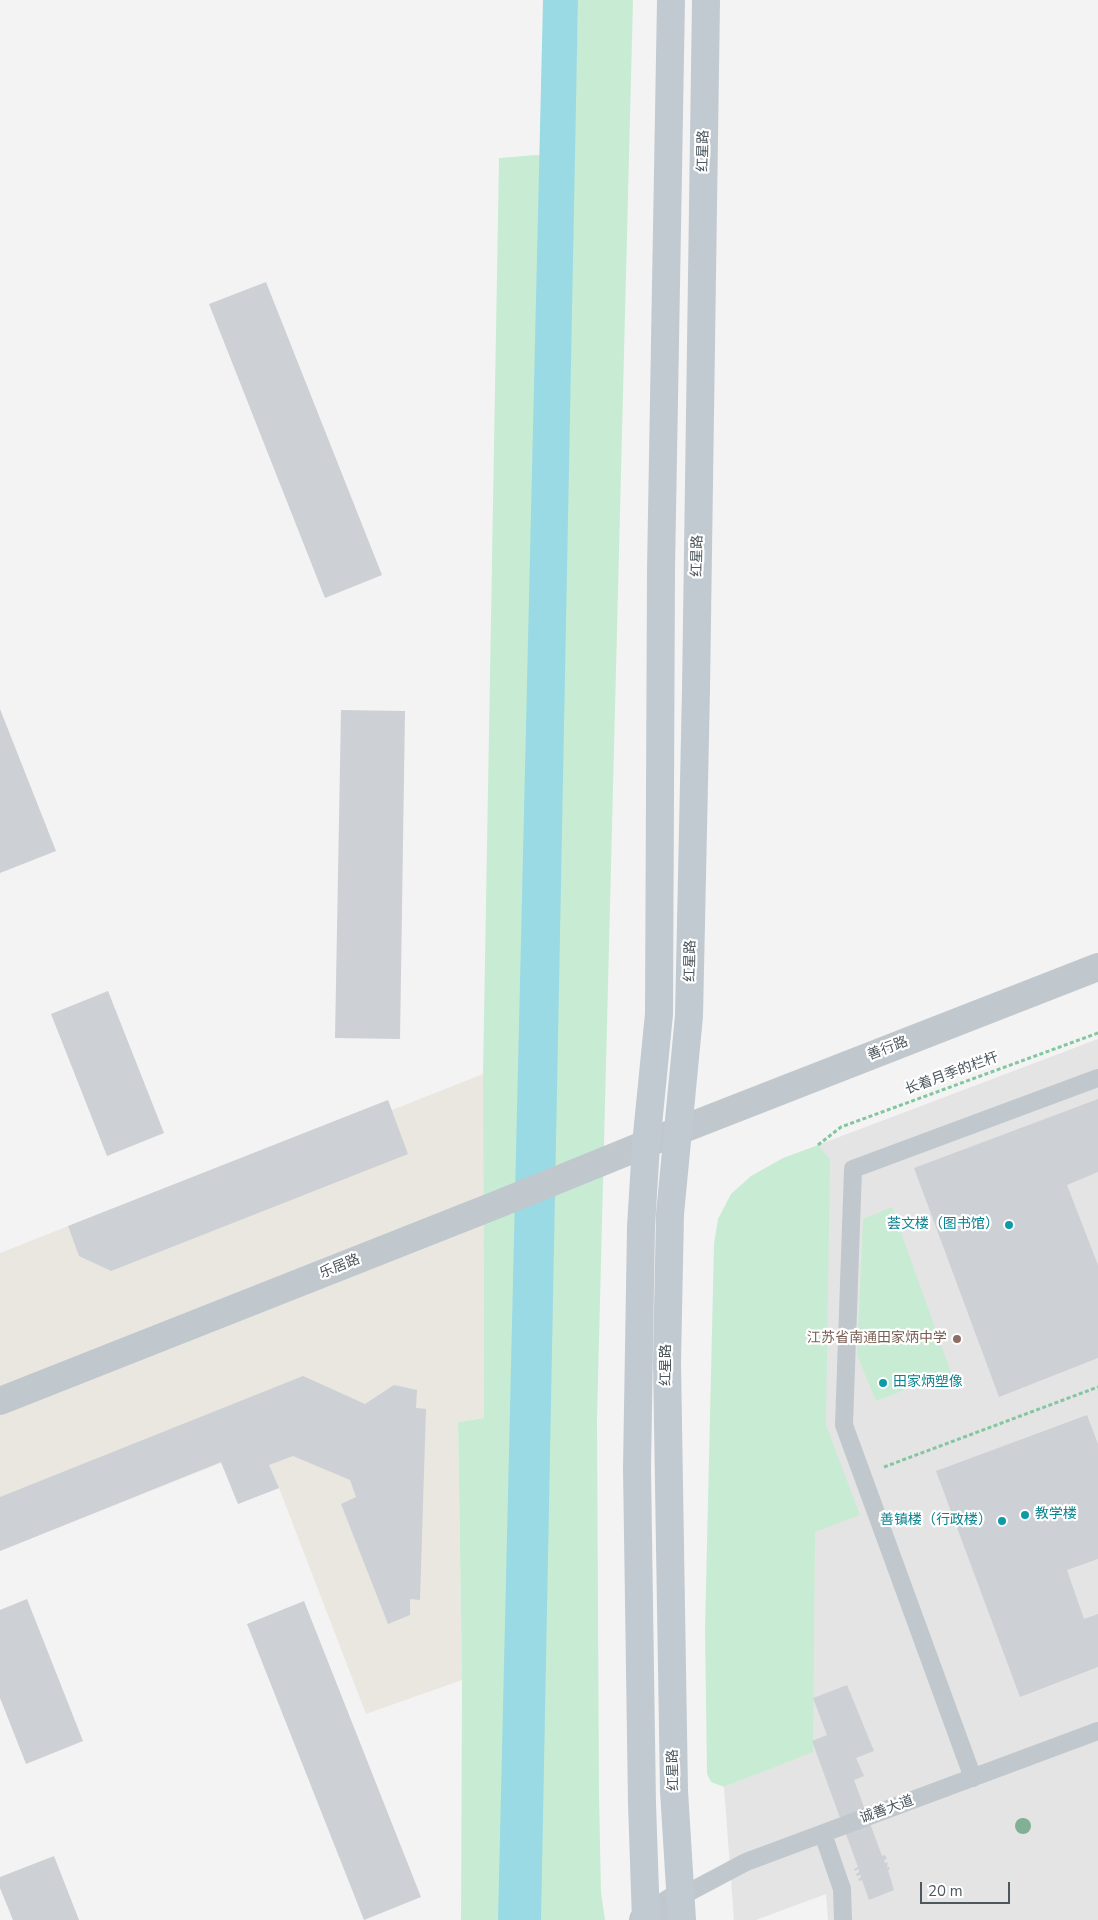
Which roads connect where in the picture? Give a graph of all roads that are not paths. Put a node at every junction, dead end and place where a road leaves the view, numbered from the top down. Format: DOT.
graph roads {
  1 [pos="671,0"];
  2 [pos="706,0"];
  3 [pos="1098,967"];
  4 [pos="1098,1078"];
  5 [pos="678,1131"];
  6 [pos="646,1144"];
  7 [pos="0,1401"];
  8 [pos="1098,1732"];
  9 [pos="973,1778"];
  10 [pos="823,1834"];
  11 [pos="681,1909"];
  12 [pos="645,1919"];
  13 [pos="843,1920"];
  1 -- 6 [label="main road, 红星路"];
  2 -- 5 [label="main road, 红星路"];
  3 -- 5 [label="street, 善行路"];
  4 -- 9 [label="lane"];
  5 -- 6 [label="street, 乐居路"];
  5 -- 11 [label="main road, 红星路"];
  6 -- 7 [label="street, 乐居路"];
  6 -- 12 [label="main road, 红星路"];
  8 -- 9 [label="lane, 诚善大道"];
  9 -- 10 [label="lane, 诚善大道"];
  10 -- 11 [label="lane, 诚善大道"];
  10 -- 13 [label="lane"];
  11 -- 12 [label="street"];
}
